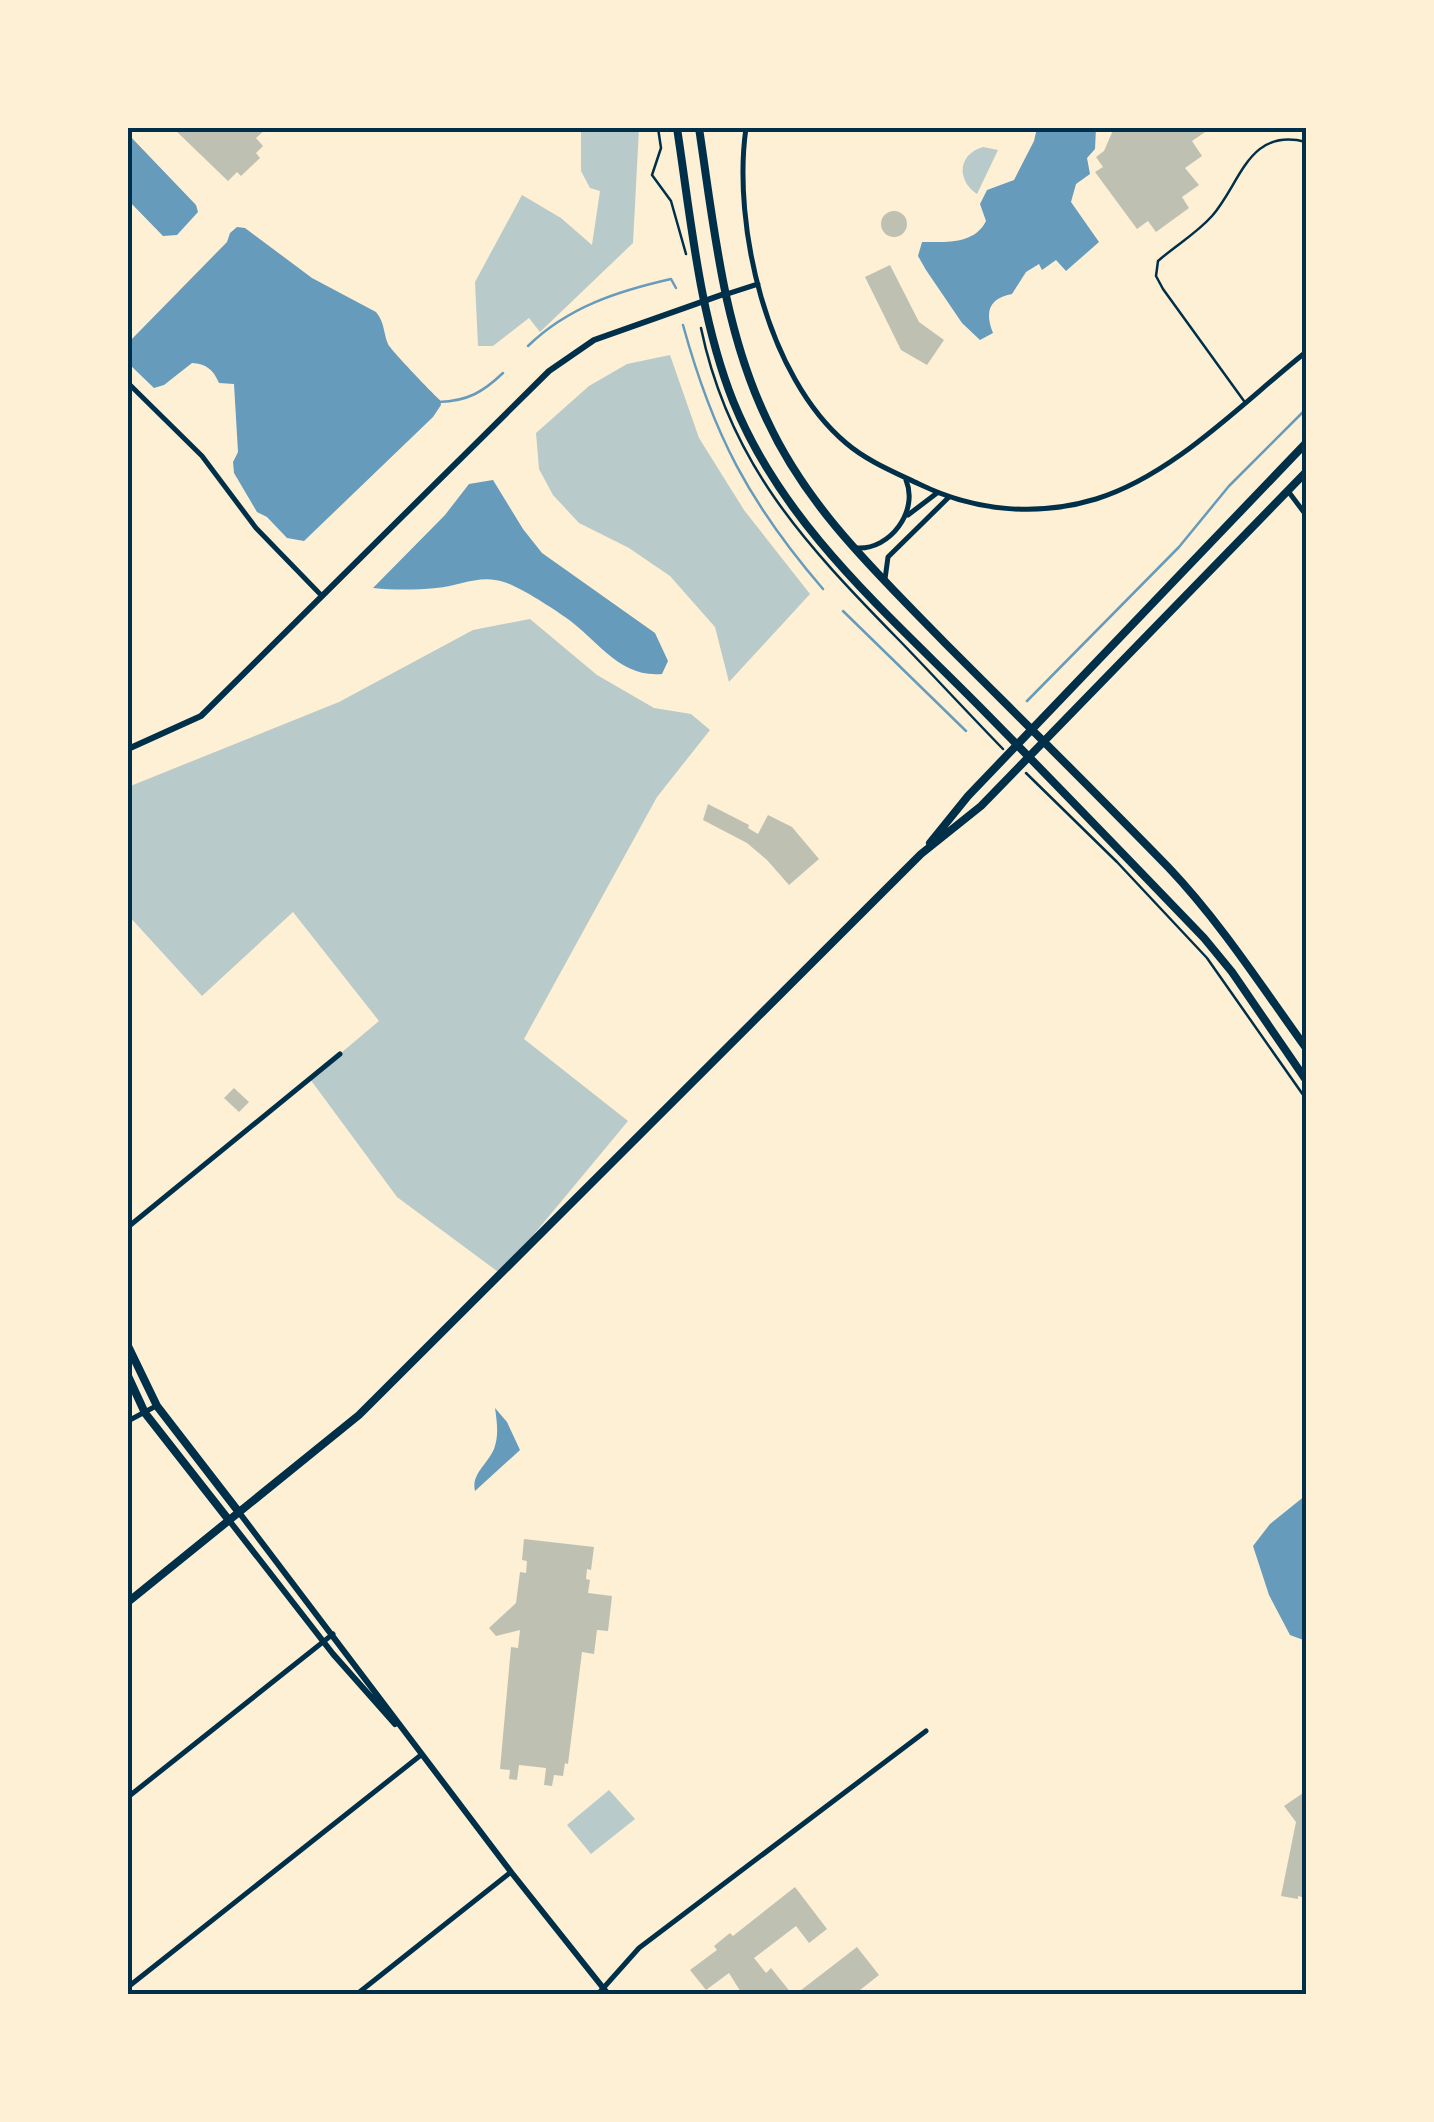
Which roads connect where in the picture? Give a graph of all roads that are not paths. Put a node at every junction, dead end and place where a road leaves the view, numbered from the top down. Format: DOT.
graph roads {
  1 [pos="677,128"];
  2 [pos="698,128"];
  3 [pos="746,128"];
  4 [pos="1306,142"];
  5 [pos="758,284"];
  6 [pos="724,294"];
  7 [pos="704,301"];
  8 [pos="1306,352"];
  9 [pos="128,383"];
  10 [pos="1244,401"];
  11 [pos="1306,443"];
  12 [pos="1306,472"];
  13 [pos="905,478"];
  14 [pos="1288,491"];
  15 [pos="938,493"];
  16 [pos="948,497"];
  17 [pos="1306,515"];
  18 [pos="905,518"];
  19 [pos="852,548"];
  20 [pos="886,582"];
  21 [pos="323,598"];
  22 [pos="1031,730"];
  23 [pos="1042,743"];
  24 [pos="1017,744"];
  25 [pos="128,749"];
  26 [pos="1028,756"];
  27 [pos="921,854"];
  28 [pos="1306,1048"];
  29 [pos="340,1054"];
  30 [pos="1306,1080"];
  31 [pos="128,1227"];
  32 [pos="128,1346"];
  33 [pos="128,1376"];
  34 [pos="157,1406"];
  35 [pos="145,1412"];
  36 [pos="128,1422"];
  37 [pos="238,1511"];
  38 [pos="228,1519"];
  39 [pos="128,1602"];
  40 [pos="333,1634"];
  41 [pos="324,1642"];
  42 [pos="926,1731"];
  43 [pos="410,1739"];
  44 [pos="422,1754"];
  45 [pos="128,1796"];
  46 [pos="511,1872"];
  47 [pos="128,1987"];
  48 [pos="603,1993"];
  49 [pos="357,1994"];
  1 -- 7 [label="main road"];
  2 -- 6 [label="main road"];
  3 -- 5 [label="street"];
  4 -- 10 [label="lane"];
  5 -- 6 [label="street"];
  5 -- 13 [label="street"];
  6 -- 7 [label="street"];
  6 -- 19 [label="main road"];
  7 -- 21 [label="street"];
  7 -- 24 [label="main road"];
  8 -- 10 [label="street"];
  9 -- 21 [label="street"];
  10 -- 16 [label="street"];
  11 -- 22 [label="main road"];
  12 -- 14 [label="main road"];
  13 -- 15 [label="street"];
  13 -- 18 [label="street"];
  14 -- 17 [label="street"];
  14 -- 23 [label="main road"];
  15 -- 16 [label="street"];
  15 -- 18 [label="street"];
  16 -- 20 [label="street"];
  18 -- 19 [label="street"];
  19 -- 20 [label="main road"];
  20 -- 22 [label="main road"];
  21 -- 25 [label="street"];
  22 -- 23 [label="main road"];
  22 -- 24 [label="main road"];
  23 -- 26 [label="main road"];
  23 -- 28 [label="main road"];
  24 -- 26 [label="main road"];
  24 -- 27 [label="main road"];
  26 -- 27 [label="main road"];
  26 -- 30 [label="main road"];
  27 -- 37 [label="main road"];
  29 -- 31 [label="street"];
  32 -- 34 [label="main road"];
  33 -- 35 [label="main road"];
  34 -- 35 [label="street"];
  34 -- 37 [label="main road"];
  35 -- 36 [label="street"];
  35 -- 38 [label="main road"];
  37 -- 38 [label="main road"];
  37 -- 40 [label="street"];
  38 -- 39 [label="main road"];
  38 -- 41 [label="street"];
  40 -- 41 [label="street"];
  40 -- 43 [label="street"];
  41 -- 43 [label="street"];
  41 -- 45 [label="street"];
  42 -- 48 [label="street"];
  43 -- 44 [label="street"];
  44 -- 46 [label="street"];
  44 -- 47 [label="street"];
  46 -- 48 [label="street"];
  46 -- 49 [label="street"];
}
